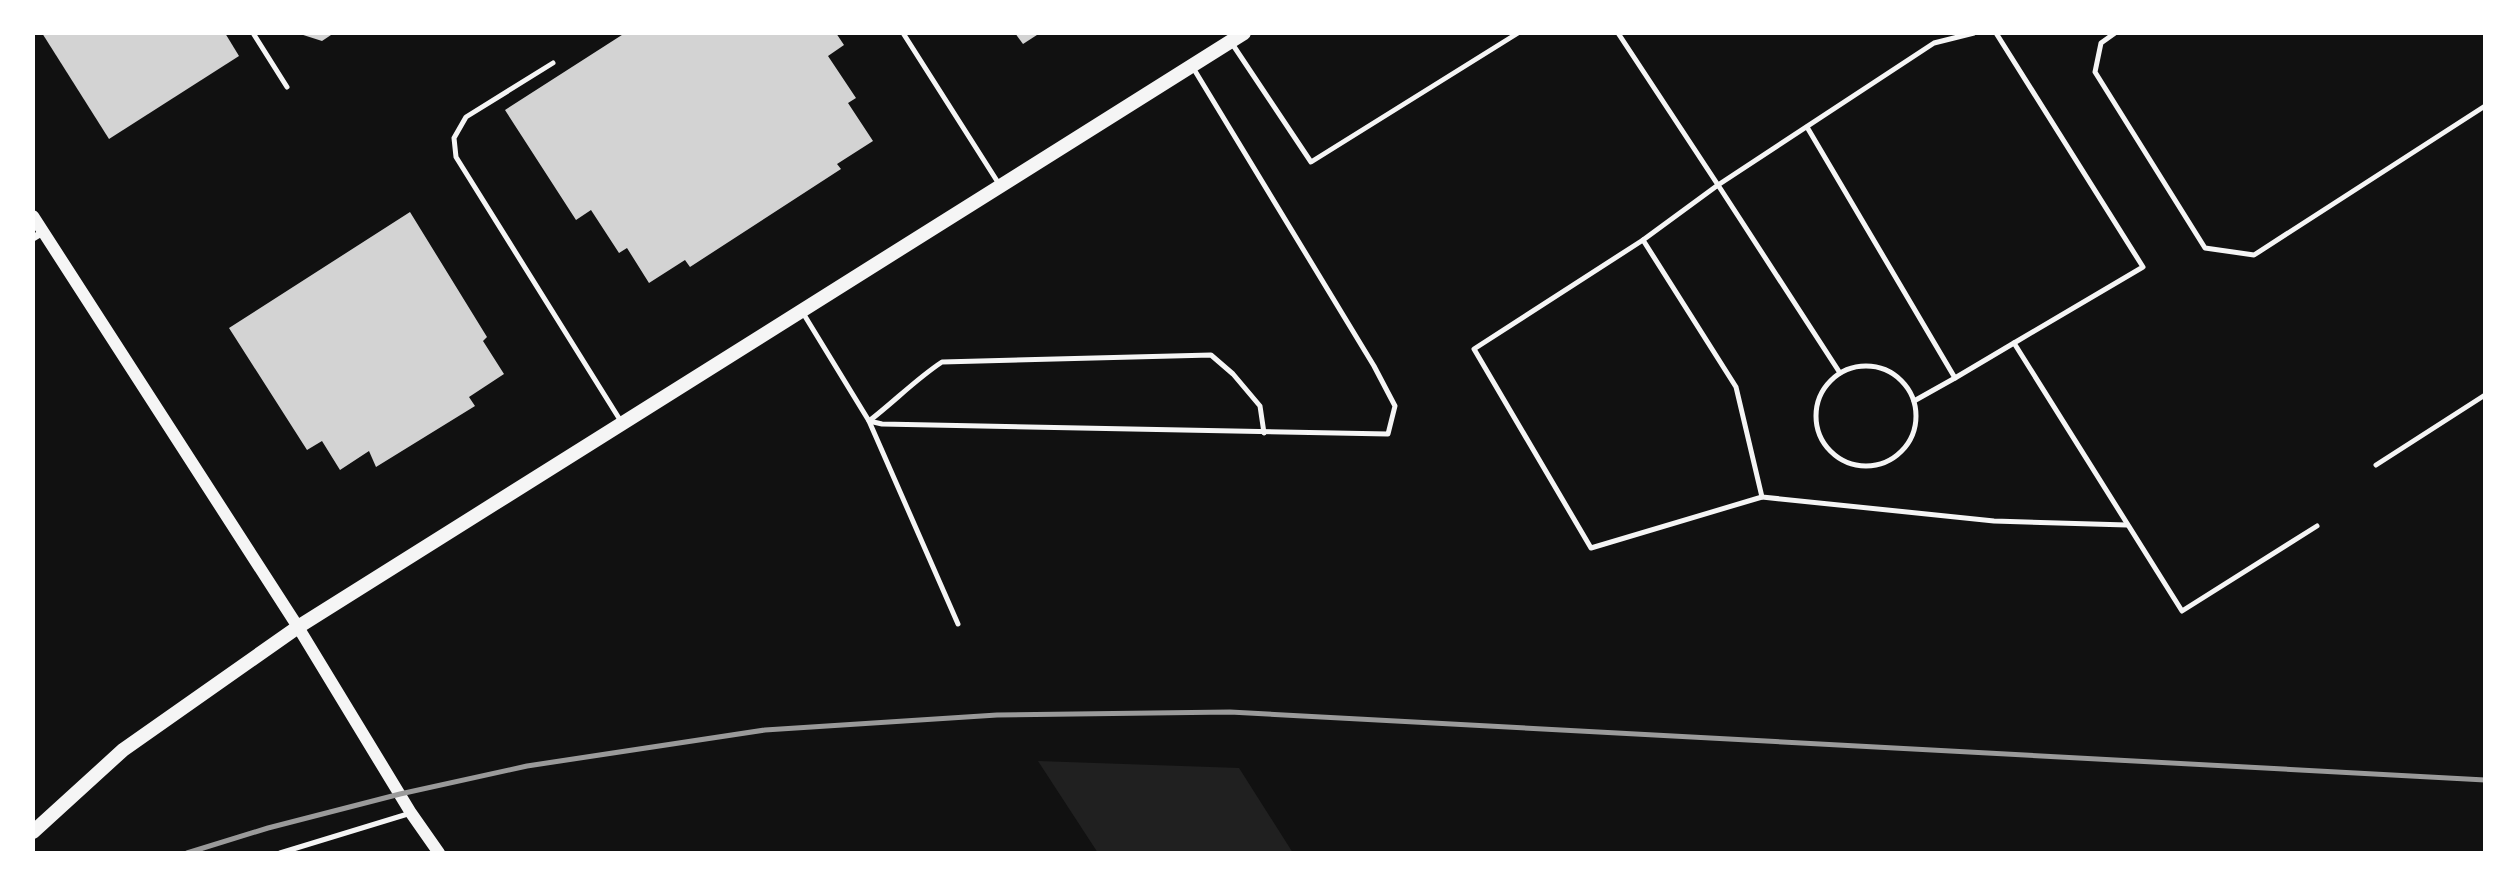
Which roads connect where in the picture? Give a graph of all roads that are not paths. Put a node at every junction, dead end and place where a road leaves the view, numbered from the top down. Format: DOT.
graph roads {
  1 [pos="253,33"];
  2 [pos="904,33"];
  3 [pos="1244,33"];
  4 [pos="1518,33"];
  5 [pos="1618,33"];
  6 [pos="1974,33"];
  7 [pos="1996,33"];
  8 [pos="2115,33"];
  9 [pos="1231,42"];
  10 [pos="553,63"];
  11 [pos="1192,66"];
  12 [pos="287,87"];
  13 [pos="2485,106"];
  14 [pos="1807,127"];
  15 [pos="1718,185"];
  16 [pos="1000,186"];
  17 [pos="33,216"];
  18 [pos="38,235"];
  19 [pos="1643,240"];
  20 [pos="802,311"];
  21 [pos="2014,343"];
  22 [pos="1840,373"];
  23 [pos="1955,378"];
  24 [pos="2485,395"];
  25 [pos="1914,401"];
  26 [pos="869,421"];
  27 [pos="623,423"];
  28 [pos="1264,433"];
  29 [pos="2376,465"];
  30 [pos="1762,497"];
  31 [pos="2127,525"];
  32 [pos="2317,526"];
  33 [pos="958,624"];
  34 [pos="298,627"];
  35 [pos="411,813"];
  36 [pos="33,832"];
  37 [pos="280,853"];
  38 [pos="439,853"];
  1 -- 12 [label="lane"];
  2 -- 16 [label="lane"];
  3 -- 9 [label="main road"];
  4 -- 9 [label="lane"];
  5 -- 15 [label="lane"];
  6 -- 14 [label="lane"];
  7 -- 21 [label="lane"];
  8 -- 13 [label="lane"];
  9 -- 11 [label="main road"];
  10 -- 27 [label="lane"];
  11 -- 16 [label="main road"];
  11 -- 28 [label="lane"];
  14 -- 15 [label="lane"];
  14 -- 23 [label="lane"];
  15 -- 19 [label="lane"];
  15 -- 22 [label="lane"];
  16 -- 20 [label="main road"];
  17 -- 18 [label="street"];
  18 -- 34 [label="street"];
  19 -- 30 [label="lane"];
  19 -- 30 [label="lane"];
  20 -- 26 [label="lane"];
  20 -- 27 [label="main road"];
  21 -- 23 [label="lane"];
  21 -- 31 [label="lane"];
  22 -- 25 [label="lane"];
  22 -- 25 [label="lane"];
  23 -- 25 [label="lane"];
  24 -- 29 [label="lane"];
  26 -- 28 [label="lane"];
  26 -- 28 [label="lane"];
  26 -- 33 [label="lane"];
  27 -- 34 [label="main road"];
  30 -- 31 [label="lane"];
  31 -- 32 [label="lane"];
  34 -- 35 [label="street"];
  34 -- 36 [label="main road"];
  35 -- 37 [label="lane"];
  35 -- 38 [label="street"];
}
